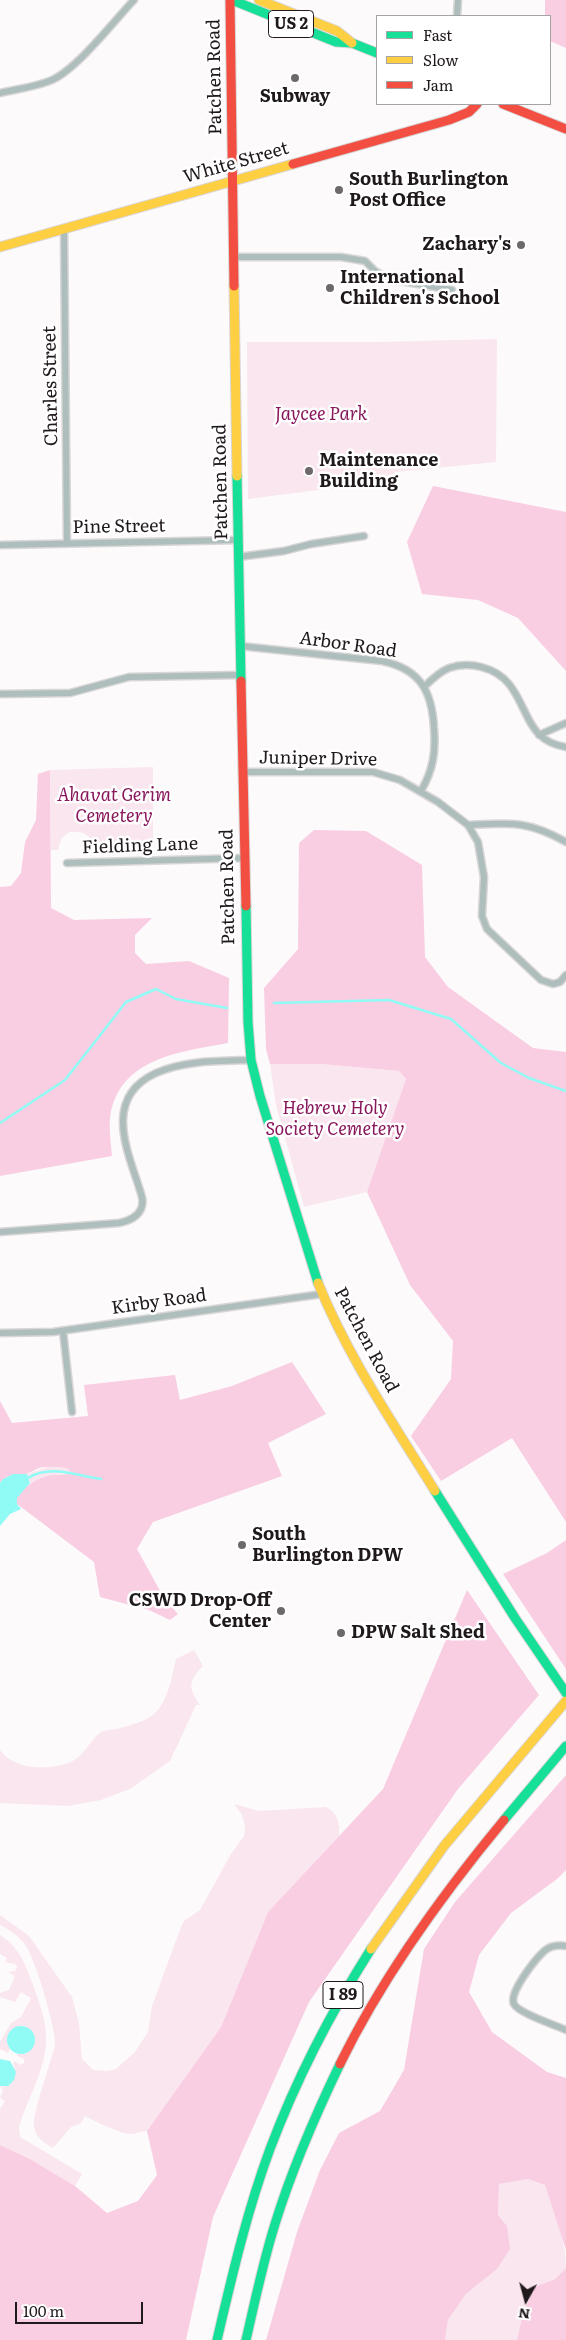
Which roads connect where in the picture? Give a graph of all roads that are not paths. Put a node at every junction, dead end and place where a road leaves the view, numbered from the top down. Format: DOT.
graph roads {
  1 [pos="134,0"];
  2 [pos="231,0"];
  3 [pos="259,0"];
  4 [pos="458,0"];
  5 [pos="458,15"];
  6 [pos="352,43"];
  7 [pos="376,53"];
  8 [pos="0,93"];
  9 [pos="476,105"];
  10 [pos="506,105"];
  11 [pos="566,129"];
  12 [pos="233,180"];
  13 [pos="64,229"];
  14 [pos="0,248"];
  15 [pos="234,257"];
  16 [pos="452,290"];
  17 [pos="364,536"];
  18 [pos="238,540"];
  19 [pos="67,543"];
  20 [pos="0,545"];
  21 [pos="238,557"];
  22 [pos="240,646"];
  23 [pos="240,675"];
  24 [pos="424,687"];
  25 [pos="0,694"];
  26 [pos="566,723"];
  27 [pos="539,735"];
  28 [pos="566,747"];
  29 [pos="242,772"];
  30 [pos="421,791"];
  31 [pos="468,825"];
  32 [pos="566,842"];
  33 [pos="244,858"];
  34 [pos="66,863"];
  35 [pos="566,975"];
  36 [pos="251,1060"];
  37 [pos="0,1232"];
  38 [pos="322,1294"];
  39 [pos="63,1331"];
  40 [pos="0,1333"];
  41 [pos="72,1412"];
  42 [pos="566,1693"];
  43 [pos="566,1701"];
  44 [pos="566,1746"];
  45 [pos="566,1946"];
  46 [pos="566,2030"];
  47 [pos="217,2340"];
  48 [pos="246,2340"];
  1 -- 8 [label="street"];
  2 -- 6 [label="main road, US 2"];
  2 -- 12 [label="main road, Patchen Road"];
  3 -- 6 [label="main road, US 2"];
  4 -- 5 [label="street"];
  6 -- 7 [label="main road, US 2"];
  9 -- 12 [label="main road, White Street"];
  10 -- 11 [label="main road"];
  12 -- 13 [label="main road, White Street"];
  12 -- 15 [label="main road, Patchen Road"];
  13 -- 14 [label="main road, White Street"];
  13 -- 19 [label="street, Charles Street"];
  15 -- 16 [label="street"];
  15 -- 18 [label="main road, Patchen Road"];
  17 -- 21 [label="street"];
  18 -- 19 [label="street, Pine Street"];
  18 -- 21 [label="main road, Patchen Road"];
  19 -- 20 [label="street, Pine Street"];
  21 -- 22 [label="main road, Patchen Road"];
  22 -- 23 [label="main road, Patchen Road"];
  22 -- 24 [label="street, Arbor Road"];
  23 -- 25 [label="street"];
  23 -- 29 [label="main road, Patchen Road"];
  24 -- 27 [label="street"];
  24 -- 30 [label="street, Arbor Road"];
  26 -- 27 [label="street"];
  27 -- 28 [label="street"];
  29 -- 30 [label="street, Juniper Drive"];
  29 -- 33 [label="main road, Patchen Road"];
  30 -- 31 [label="street, Juniper Drive"];
  31 -- 32 [label="street"];
  31 -- 35 [label="street, Juniper Drive"];
  33 -- 34 [label="street, Fielding Lane"];
  33 -- 36 [label="main road, Patchen Road"];
  36 -- 37 [label="street"];
  36 -- 38 [label="main road, Patchen Road"];
  38 -- 39 [label="street, Kirby Road"];
  38 -- 42 [label="main road, Patchen Road"];
  39 -- 40 [label="street, Kirby Road"];
  39 -- 41 [label="street"];
  43 -- 47 [label="main road, I 89"];
  44 -- 48 [label="main road, I 89"];
  45 -- 46 [label="street"];
}
